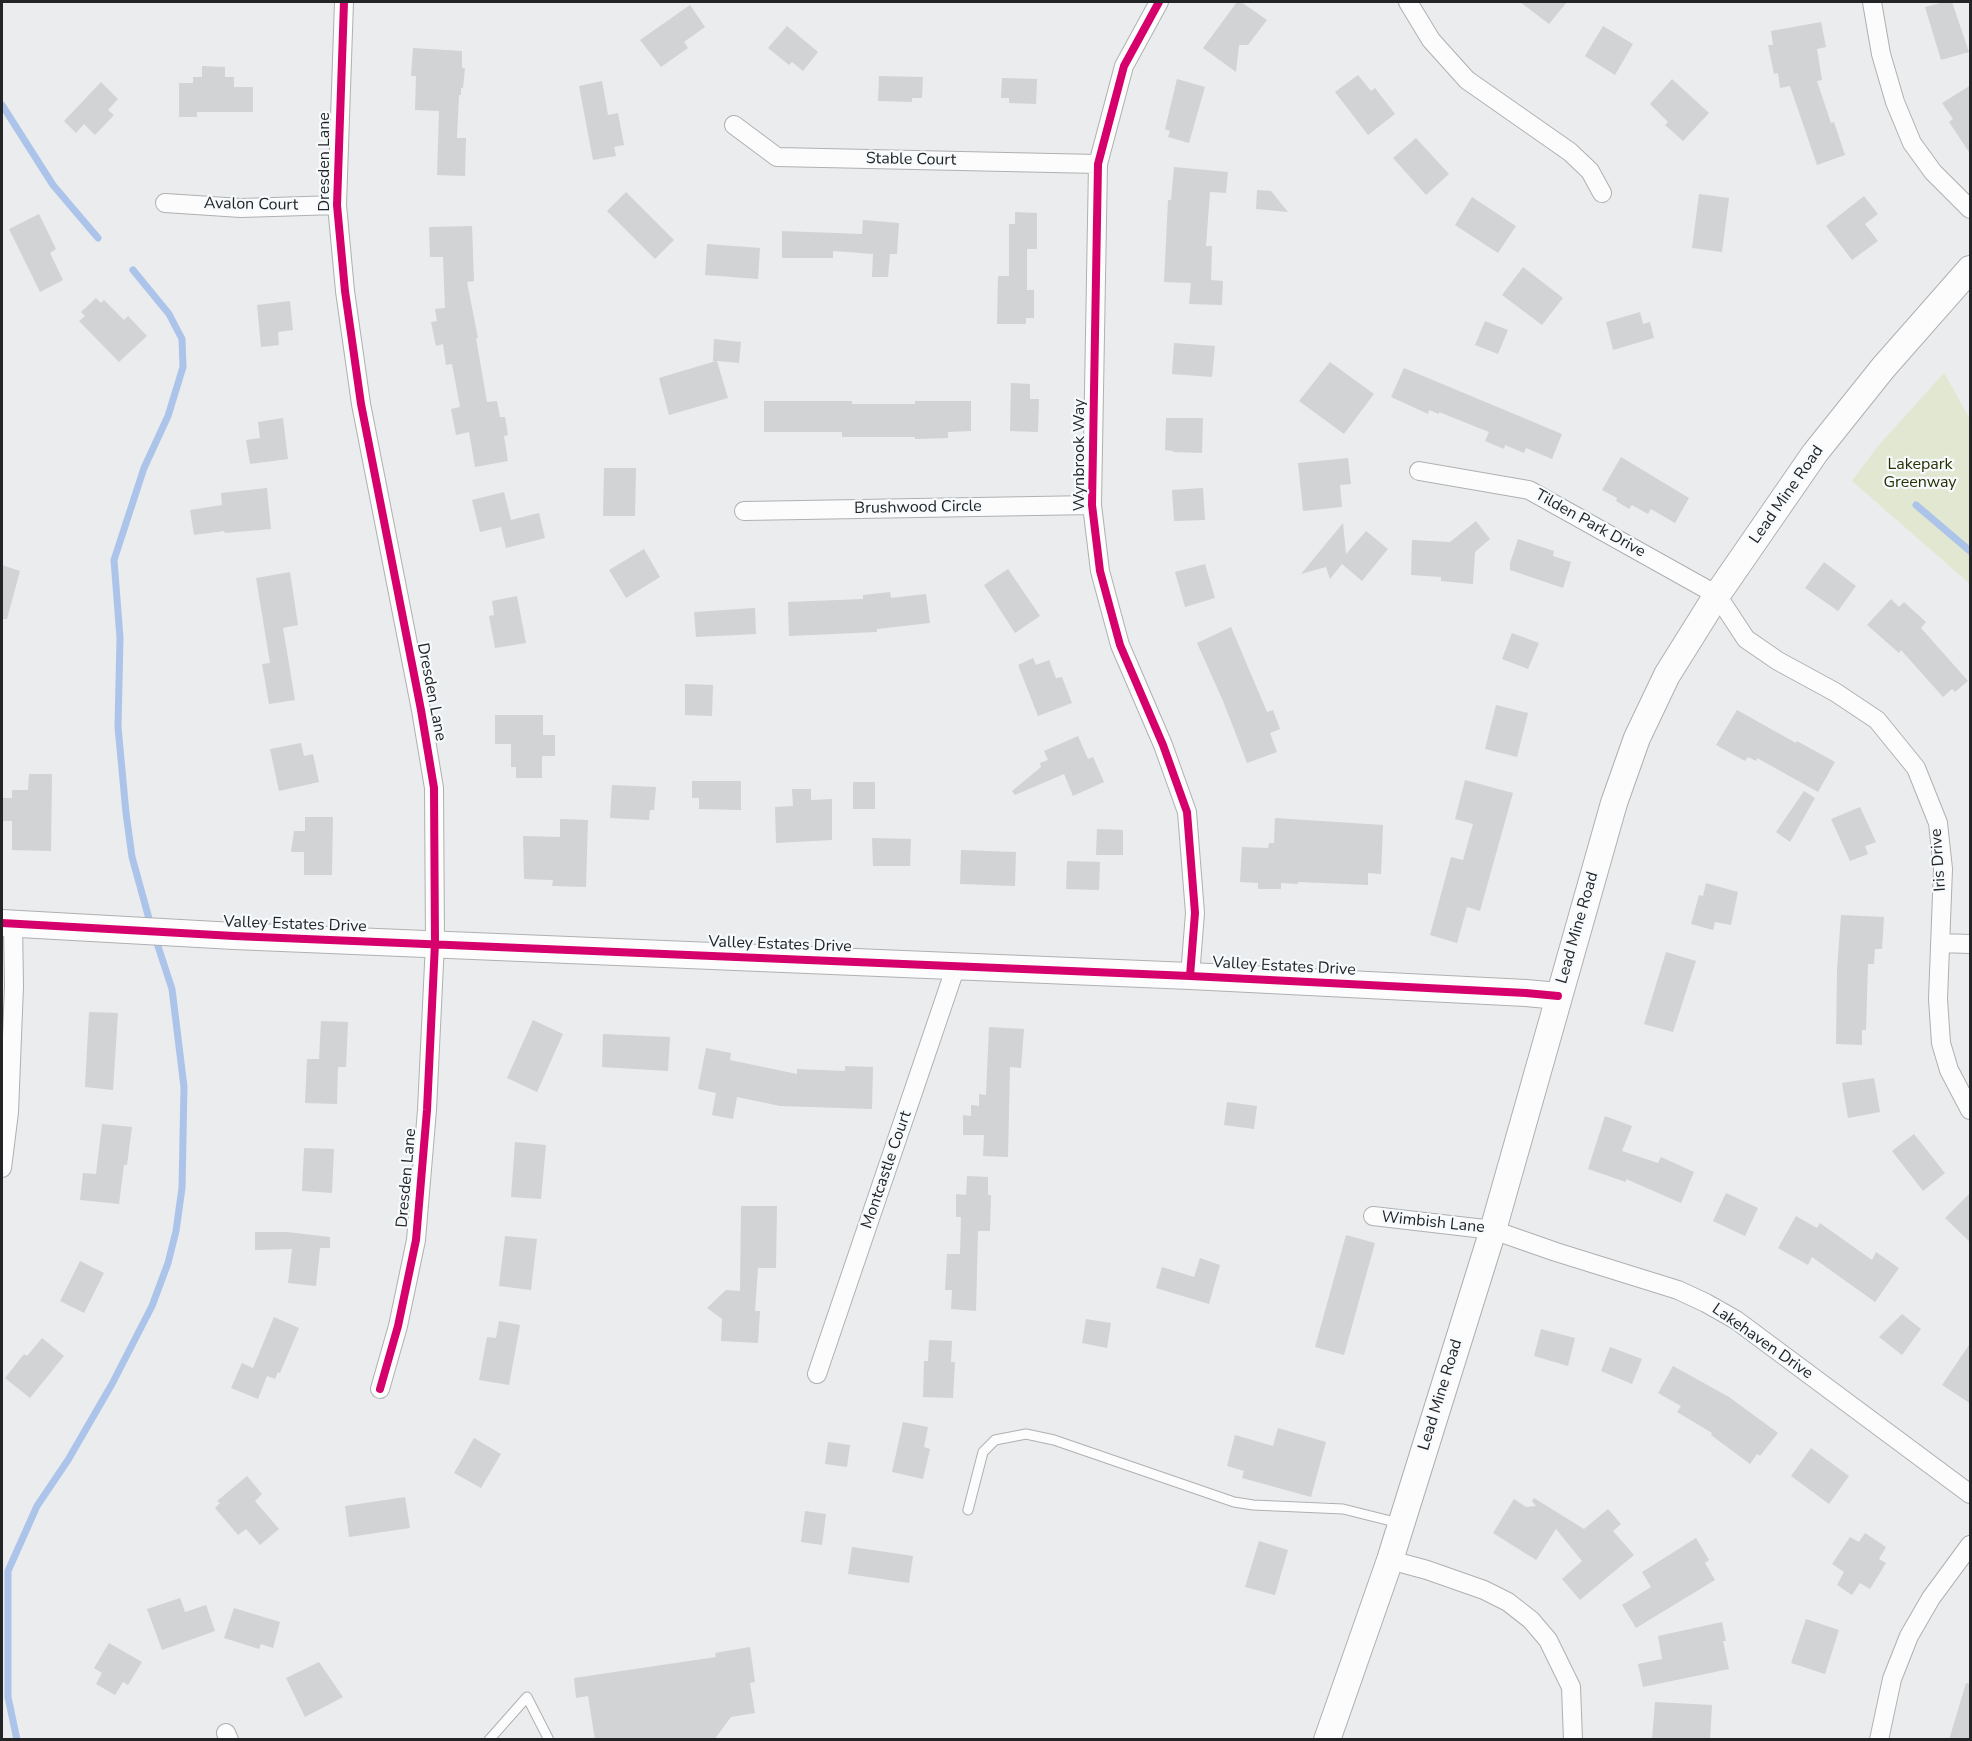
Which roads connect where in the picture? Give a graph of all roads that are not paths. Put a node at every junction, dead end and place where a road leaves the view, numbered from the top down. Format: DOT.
graph roads {
  1 [pos="344,2"];
  2 [pos="1159,2"];
  3 [pos="1408,2"];
  4 [pos="1872,2"];
  5 [pos="734,125"];
  6 [pos="1098,164"];
  7 [pos="1602,193"];
  8 [pos="165,202"];
  9 [pos="338,205"];
  10 [pos="1971,209"];
  11 [pos="1971,269"];
  12 [pos="1419,471"];
  13 [pos="1092,505"];
  14 [pos="744,511"];
  15 [pos="1717,595"];
  16 [pos="7,923"];
  17 [pos="435,943"];
  18 [pos="1940,943"];
  19 [pos="1971,944"];
  20 [pos="956,966"];
  21 [pos="1190,976"];
  22 [pos="1558,996"];
  23 [pos="1971,1110"];
  24 [pos="2,1168"];
  25 [pos="1373,1216"];
  26 [pos="1492,1230"];
  27 [pos="817,1374"];
  28 [pos="380,1389"];
  29 [pos="1971,1494"];
  30 [pos="968,1510"];
  31 [pos="1401,1523"];
  32 [pos="1971,1545"];
  33 [pos="1390,1560"];
  34 [pos="489,1740"];
  35 [pos="549,1740"];
  36 [pos="1327,1740"];
  37 [pos="1573,1740"];
  38 [pos="1879,1740"];
  1 -- 9 [label="street, Dresden Lane"];
  2 -- 6 [label="street, Wynbrook Way"];
  3 -- 7 [label="street"];
  4 -- 10 [label="street"];
  5 -- 6 [label="street, Stable Court"];
  6 -- 13 [label="street, Wynbrook Way"];
  8 -- 9 [label="street, Avalon Court"];
  9 -- 17 [label="street, Dresden Lane"];
  11 -- 15 [label="main road, Lead Mine Road"];
  12 -- 15 [label="street, Tilden Park Drive"];
  13 -- 14 [label="street, Brushwood Circle"];
  13 -- 21 [label="street, Wynbrook Way"];
  15 -- 18 [label="street, Iris Drive"];
  15 -- 22 [label="main road, Lead Mine Road"];
  16 -- 17 [label="main road, Valley Estates Drive"];
  16 -- 24 [label="street"];
  17 -- 20 [label="main road, Valley Estates Drive"];
  17 -- 28 [label="street, Dresden Lane"];
  18 -- 19 [label="street"];
  18 -- 23 [label="street, Iris Drive"];
  20 -- 21 [label="main road, Valley Estates Drive"];
  20 -- 27 [label="street, Montcastle Court"];
  21 -- 22 [label="main road, Valley Estates Drive"];
  22 -- 26 [label="main road, Lead Mine Road"];
  25 -- 26 [label="street, Wimbish Lane"];
  26 -- 29 [label="street, Lakehaven Drive"];
  26 -- 31 [label="main road, Lead Mine Road"];
  30 -- 31 [label="lane"];
  31 -- 33 [label="main road, Lead Mine Road"];
  32 -- 38 [label="street"];
  33 -- 36 [label="main road, Lead Mine Road"];
  33 -- 37 [label="street"];
  34 -- 35 [label="lane"];
}
